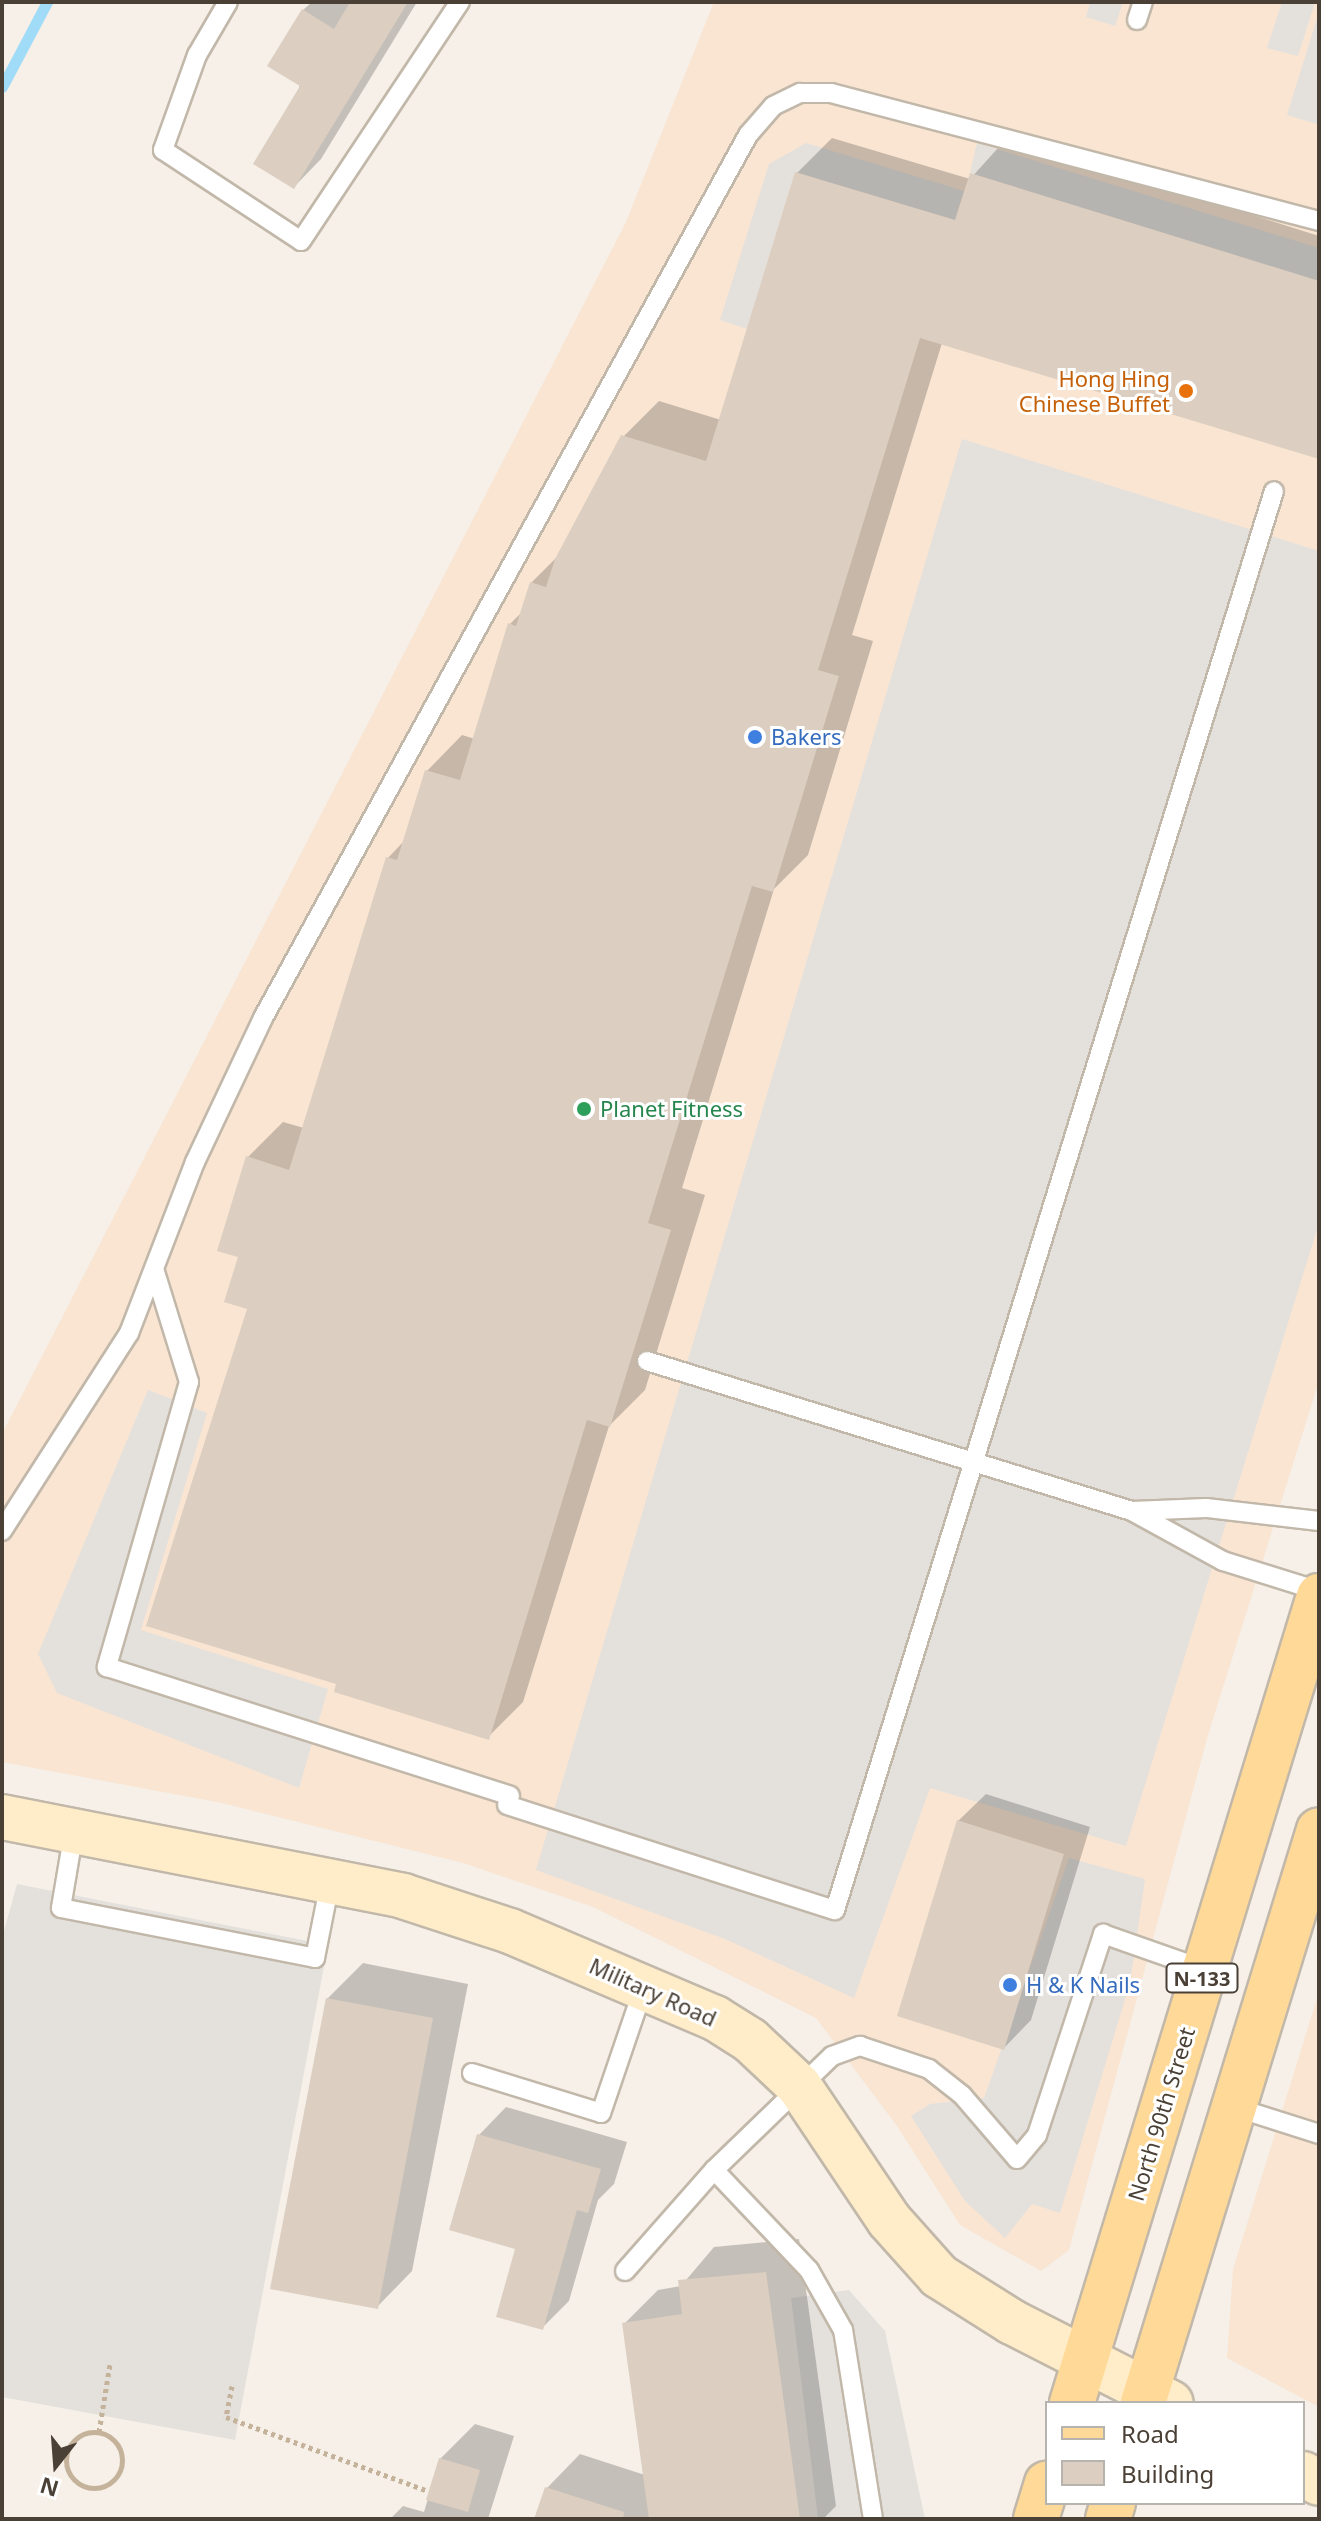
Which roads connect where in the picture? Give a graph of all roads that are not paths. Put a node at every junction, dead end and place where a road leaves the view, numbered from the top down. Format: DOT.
graph roads {
  1 [pos="228,2"];
  2 [pos="460,2"];
  3 [pos="1319,221"];
  4 [pos="1274,491"];
  5 [pos="155,1272"];
  6 [pos="647,1361"];
  7 [pos="973,1462"];
  8 [pos="1132,1511"];
  9 [pos="1319,1521"];
  10 [pos="2,1531"];
  11 [pos="1319,1594"];
  12 [pos="2,1817"];
  13 [pos="1319,1830"];
  14 [pos="74,1831"];
  15 [pos="331,1879"];
  16 [pos="1205,1970"];
  17 [pos="645,1985"];
  18 [pos="472,2073"];
  19 [pos="799,2086"];
  20 [pos="1232,2107"];
  21 [pos="1319,2134"];
  22 [pos="714,2170"];
  23 [pos="625,2271"];
  24 [pos="1086,2359"];
  25 [pos="1154,2399"];
  26 [pos="1073,2401"];
  27 [pos="1045,2490"];
  28 [pos="873,2519"];
  29 [pos="1036,2519"];
  1 -- 2 [label="lane"];
  3 -- 5 [label="lane"];
  4 -- 7 [label="lane"];
  5 -- 7 [label="lane"];
  5 -- 10 [label="lane"];
  6 -- 7 [label="lane"];
  7 -- 8 [label="lane"];
  8 -- 9 [label="lane"];
  8 -- 11 [label="lane"];
  11 -- 16 [label="main road, North 90th Street / N-133"];
  12 -- 14 [label="main road, Military Road"];
  13 -- 20 [label="main road, N-133"];
  14 -- 15 [label="main road, Military Road"];
  14 -- 15 [label="lane"];
  15 -- 17 [label="main road, Military Road"];
  16 -- 19 [label="lane"];
  16 -- 24 [label="main road, North 90th Street / N-133"];
  17 -- 18 [label="lane"];
  17 -- 19 [label="main road, Military Road"];
  19 -- 22 [label="lane"];
  19 -- 24 [label="main road, Military Road"];
  20 -- 21 [label="lane"];
  20 -- 25 [label="main road, N-133"];
  22 -- 23 [label="lane"];
  22 -- 28 [label="lane"];
  24 -- 25 [label="main road, Military Road"];
  24 -- 26 [label="main road, North 90th Street / N-133"];
  27 -- 29 [label="main road"];
}
